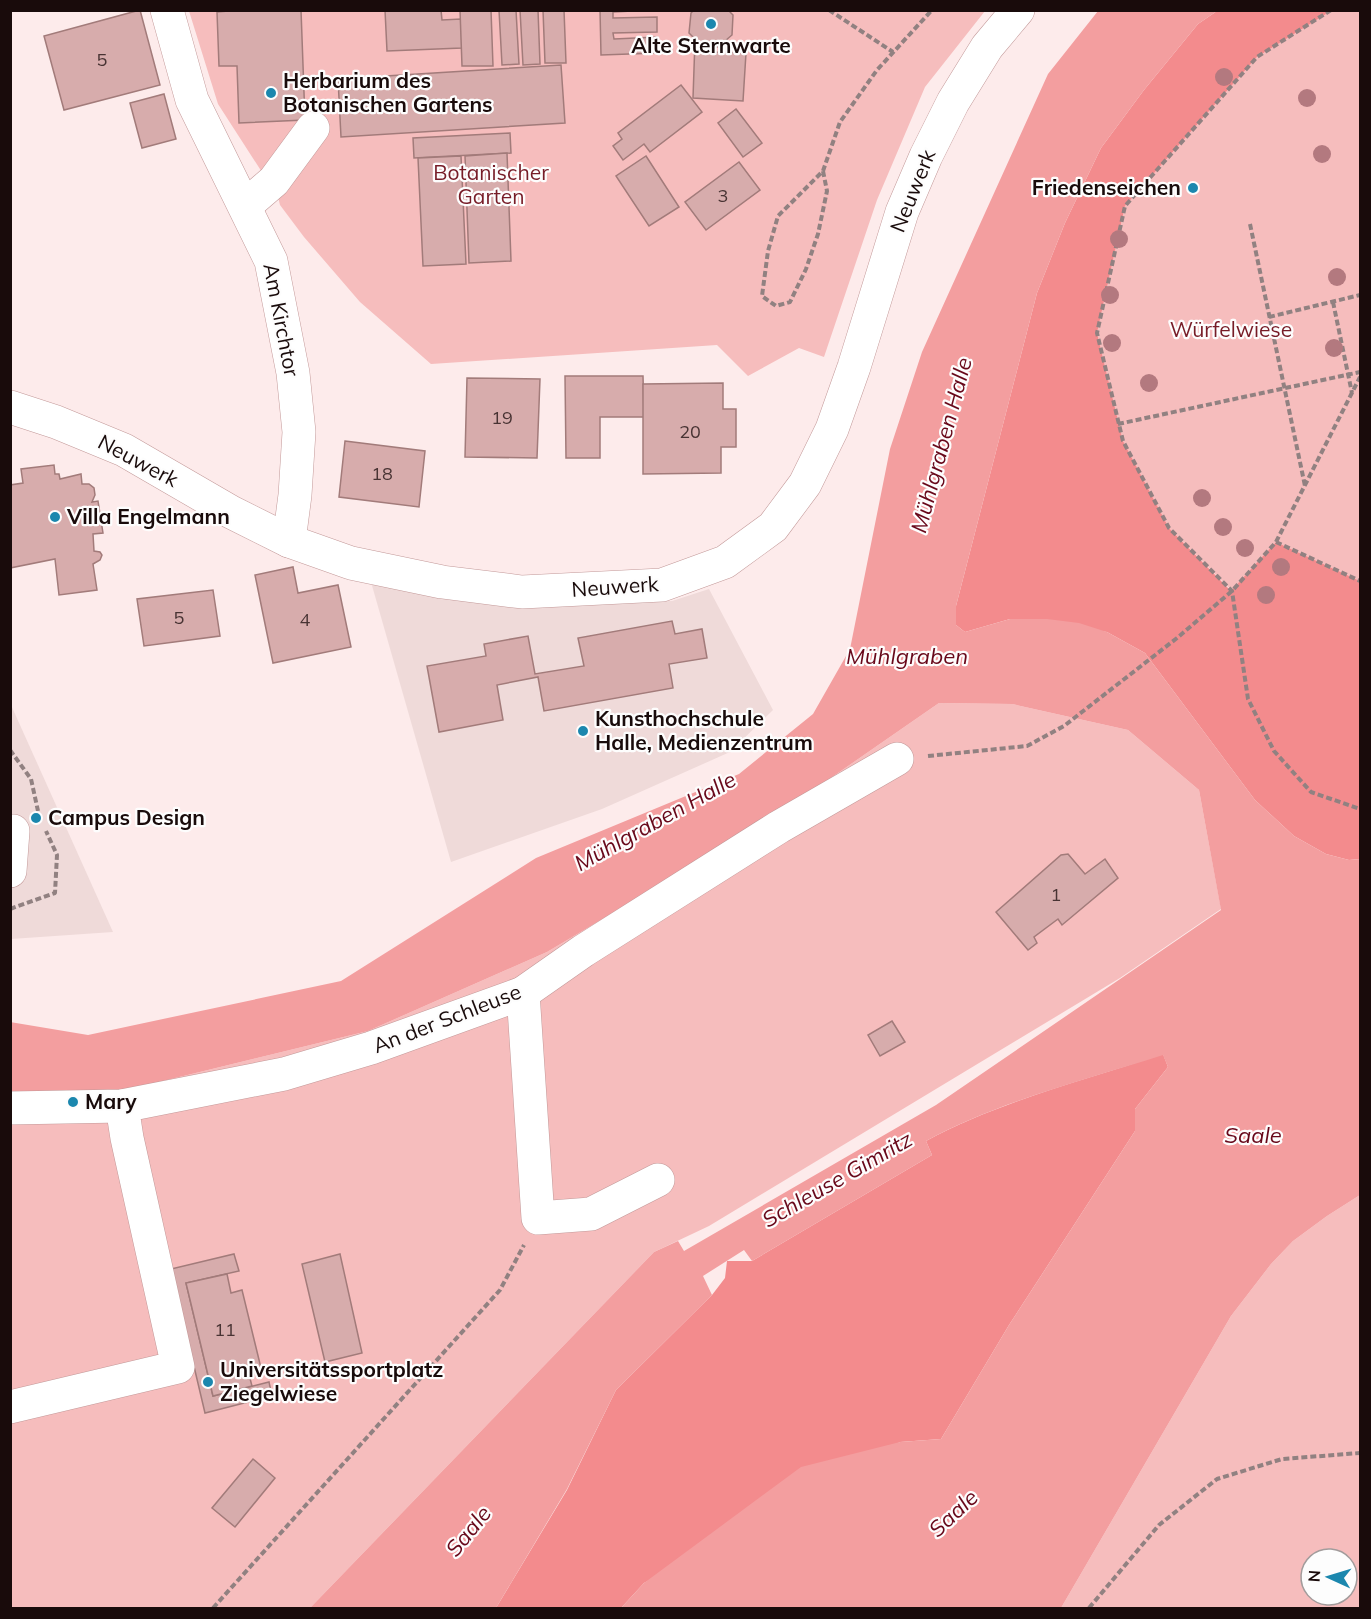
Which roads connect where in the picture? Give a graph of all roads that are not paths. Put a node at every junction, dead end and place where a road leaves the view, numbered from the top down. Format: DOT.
graph roads {
  1 [pos="166,10"];
  2 [pos="1018,10"];
  3 [pos="313,128"];
  4 [pos="244,206"];
  5 [pos="10,407"];
  6 [pos="289,541"];
  7 [pos="897,759"];
  8 [pos="13,831"];
  9 [pos="10,871"];
  10 [pos="523,993"];
  11 [pos="122,1106"];
  12 [pos="10,1108"];
  13 [pos="658,1180"];
  14 [pos="10,1407"];
  1 -- 4 [label="street, Am Kirchtor"];
  2 -- 6 [label="street, Neuwerk"];
  3 -- 4 [label="street"];
  4 -- 6 [label="street, Am Kirchtor"];
  5 -- 6 [label="street, Neuwerk"];
  7 -- 10 [label="street, An der Schleuse"];
  8 -- 9 [label="street"];
  10 -- 11 [label="street, An der Schleuse"];
  10 -- 13 [label="street"];
  11 -- 12 [label="street, An der Schleuse"];
  11 -- 14 [label="street"];
}
